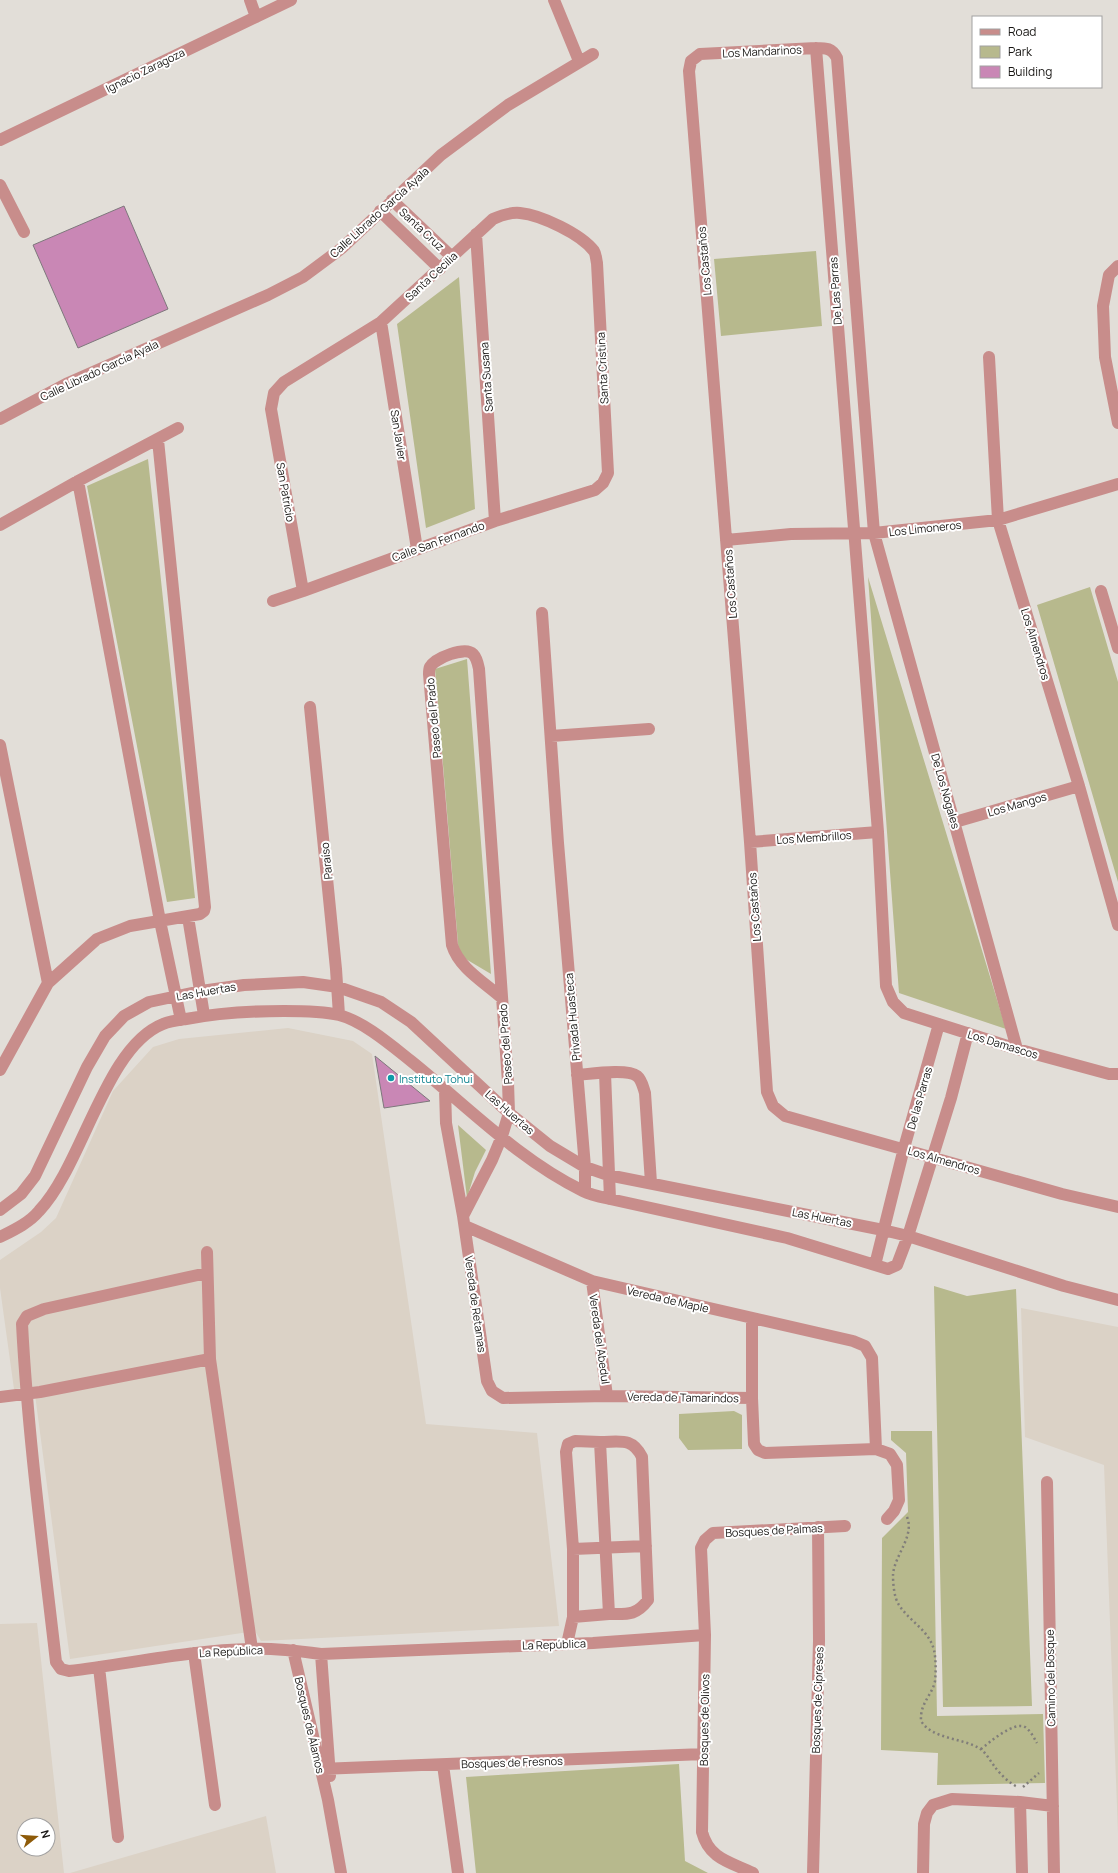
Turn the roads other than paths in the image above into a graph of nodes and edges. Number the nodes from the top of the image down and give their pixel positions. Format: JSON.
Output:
{"nodes":[{"id":1,"x":250,"y":0,"type":"edge"},
{"id":2,"x":291,"y":0,"type":"edge"},
{"id":3,"x":554,"y":0,"type":"edge"},
{"id":4,"x":256,"y":17,"type":"junction"},
{"id":5,"x":816,"y":48,"type":"junction"},
{"id":6,"x":834,"y":51,"type":"joint"},
{"id":7,"x":593,"y":54,"type":"dead end"},
{"id":8,"x":579,"y":61,"type":"junction"},
{"id":9,"x":691,"y":61,"type":"joint"},
{"id":10,"x":0,"y":140,"type":"edge"},
{"id":11,"x":0,"y":185,"type":"edge"},
{"id":12,"x":392,"y":200,"type":"junction"},
{"id":13,"x":380,"y":211,"type":"junction"},
{"id":14,"x":24,"y":232,"type":"dead end"},
{"id":15,"x":476,"y":234,"type":"junction"},
{"id":16,"x":595,"y":252,"type":"joint"},
{"id":17,"x":452,"y":257,"type":"junction"},
{"id":18,"x":1118,"y":266,"type":"edge"},
{"id":19,"x":440,"y":269,"type":"junction"},
{"id":20,"x":381,"y":322,"type":"junction"},
{"id":21,"x":989,"y":358,"type":"dead end"},
{"id":22,"x":274,"y":393,"type":"joint"},
{"id":23,"x":0,"y":420,"type":"edge"},
{"id":24,"x":1118,"y":423,"type":"edge"},
{"id":25,"x":178,"y":428,"type":"dead end"},
{"id":26,"x":158,"y":440,"type":"junction"},
{"id":27,"x":78,"y":481,"type":"junction"},
{"id":28,"x":603,"y":483,"type":"joint"},
{"id":29,"x":1118,"y":484,"type":"edge"},
{"id":30,"x":998,"y":520,"type":"junction"},
{"id":31,"x":495,"y":521,"type":"junction"},
{"id":32,"x":0,"y":525,"type":"edge"},
{"id":33,"x":874,"y":533,"type":"junction"},
{"id":34,"x":854,"y":534,"type":"junction"},
{"id":35,"x":726,"y":540,"type":"junction"},
{"id":36,"x":417,"y":549,"type":"junction"},
{"id":37,"x":303,"y":591,"type":"junction"},
{"id":38,"x":1101,"y":591,"type":"dead end"},
{"id":39,"x":273,"y":601,"type":"dead end"},
{"id":40,"x":542,"y":613,"type":"dead end"},
{"id":41,"x":1118,"y":648,"type":"edge"},
{"id":42,"x":310,"y":707,"type":"dead end"},
{"id":43,"x":649,"y":729,"type":"dead end"},
{"id":44,"x":551,"y":736,"type":"junction"},
{"id":45,"x":0,"y":745,"type":"edge"},
{"id":46,"x":1079,"y":786,"type":"junction"},
{"id":47,"x":955,"y":822,"type":"junction"},
{"id":48,"x":878,"y":832,"type":"junction"},
{"id":49,"x":750,"y":842,"type":"junction"},
{"id":50,"x":188,"y":917,"type":"junction"},
{"id":51,"x":160,"y":921,"type":"junction"},
{"id":52,"x":1118,"y":925,"type":"edge"},
{"id":53,"x":48,"y":983,"type":"junction"},
{"id":54,"x":338,"y":987,"type":"junction"},
{"id":55,"x":201,"y":991,"type":"junction"},
{"id":56,"x":176,"y":996,"type":"junction"},
{"id":57,"x":502,"y":998,"type":"junction"},
{"id":58,"x":339,"y":1015,"type":"junction"},
{"id":59,"x":204,"y":1016,"type":"junction"},
{"id":60,"x":181,"y":1020,"type":"junction"},
{"id":61,"x":939,"y":1024,"type":"junction"},
{"id":62,"x":968,"y":1033,"type":"junction"},
{"id":63,"x":1017,"y":1049,"type":"junction"},
{"id":64,"x":0,"y":1070,"type":"edge"},
{"id":65,"x":605,"y":1073,"type":"junction"},
{"id":66,"x":1118,"y":1074,"type":"edge"},
{"id":67,"x":577,"y":1075,"type":"junction"},
{"id":68,"x":446,"y":1089,"type":"junction"},
{"id":69,"x":773,"y":1106,"type":"joint"},
{"id":70,"x":509,"y":1113,"type":"junction"},
{"id":71,"x":502,"y":1136,"type":"junction"},
{"id":72,"x":904,"y":1148,"type":"junction"},
{"id":73,"x":932,"y":1156,"type":"junction"},
{"id":74,"x":585,"y":1167,"type":"junction"},
{"id":75,"x":608,"y":1175,"type":"junction"},
{"id":76,"x":651,"y":1183,"type":"junction"},
{"id":77,"x":585,"y":1192,"type":"junction"},
{"id":78,"x":610,"y":1199,"type":"junction"},
{"id":79,"x":1118,"y":1207,"type":"edge"},
{"id":80,"x":0,"y":1210,"type":"edge"},
{"id":81,"x":464,"y":1221,"type":"junction"},
{"id":82,"x":883,"y":1230,"type":"junction"},
{"id":83,"x":908,"y":1236,"type":"junction"},
{"id":84,"x":0,"y":1237,"type":"edge"},
{"id":85,"x":207,"y":1252,"type":"dead end"},
{"id":86,"x":875,"y":1265,"type":"junction"},
{"id":87,"x":207,"y":1273,"type":"junction"},
{"id":88,"x":592,"y":1281,"type":"junction"},
{"id":89,"x":1118,"y":1300,"type":"edge"},
{"id":90,"x":752,"y":1319,"type":"junction"},
{"id":91,"x":210,"y":1359,"type":"junction"},
{"id":92,"x":492,"y":1391,"type":"joint"},
{"id":93,"x":26,"y":1394,"type":"junction"},
{"id":94,"x":607,"y":1396,"type":"junction"},
{"id":95,"x":0,"y":1397,"type":"edge"},
{"id":96,"x":752,"y":1398,"type":"junction"},
{"id":97,"x":600,"y":1442,"type":"junction"},
{"id":98,"x":876,"y":1449,"type":"junction"},
{"id":99,"x":1047,"y":1482,"type":"dead end"},
{"id":100,"x":887,"y":1519,"type":"dead end"},
{"id":101,"x":845,"y":1526,"type":"dead end"},
{"id":102,"x":818,"y":1527,"type":"junction"},
{"id":103,"x":705,"y":1540,"type":"joint"},
{"id":104,"x":646,"y":1546,"type":"junction"},
{"id":105,"x":605,"y":1548,"type":"junction"},
{"id":106,"x":573,"y":1549,"type":"junction"},
{"id":107,"x":609,"y":1614,"type":"junction"},
{"id":108,"x":573,"y":1617,"type":"junction"},
{"id":109,"x":705,"y":1635,"type":"junction"},
{"id":110,"x":567,"y":1644,"type":"junction"},
{"id":111,"x":252,"y":1649,"type":"junction"},
{"id":112,"x":293,"y":1650,"type":"junction"},
{"id":113,"x":194,"y":1653,"type":"junction"},
{"id":114,"x":321,"y":1654,"type":"junction"},
{"id":115,"x":99,"y":1667,"type":"junction"},
{"id":116,"x":704,"y":1754,"type":"junction"},
{"id":117,"x":443,"y":1764,"type":"junction"},
{"id":118,"x":325,"y":1769,"type":"junction"},
{"id":119,"x":1020,"y":1802,"type":"junction"},
{"id":120,"x":215,"y":1805,"type":"dead end"},
{"id":121,"x":1052,"y":1806,"type":"junction"},
{"id":122,"x":118,"y":1837,"type":"dead end"},
{"id":123,"x":341,"y":1873,"type":"edge"},
{"id":124,"x":458,"y":1873,"type":"edge"},
{"id":125,"x":753,"y":1873,"type":"edge"},
{"id":126,"x":813,"y":1873,"type":"edge"},
{"id":127,"x":923,"y":1873,"type":"edge"},
{"id":128,"x":1022,"y":1873,"type":"edge"},
{"id":129,"x":1054,"y":1873,"type":"edge"}],
"edges":[{"from":1,"to":4,"type":"street"},
{"from":2,"to":4,"type":"street","name":"Ignacio Zaragoza"},
{"from":3,"to":8,"type":"street"},
{"from":4,"to":10,"type":"street","name":"Ignacio Zaragoza"},
{"from":5,"to":6,"type":"street","name":"Los Mandarinos"},
{"from":5,"to":9,"type":"street","name":"Los Mandarinos"},
{"from":5,"to":34,"type":"street","name":"De Las Parras"},
{"from":6,"to":33,"type":"street","name":"De Las Parras"},
{"from":7,"to":8,"type":"street","name":"Calle Librado García Ayala"},
{"from":8,"to":12,"type":"street","name":"Calle Librado García Ayala"},
{"from":9,"to":35,"type":"street","name":"Los Castaños"},
{"from":11,"to":14,"type":"street"},
{"from":12,"to":13,"type":"street","name":"Calle Librado García Ayala"},
{"from":12,"to":17,"type":"street","name":"Santa Cruz"},
{"from":13,"to":19,"type":"street","name":"Santa Cruz"},
{"from":13,"to":23,"type":"street","name":"Calle Librado García Ayala"},
{"from":15,"to":16,"type":"street","name":"Santa Cecilia"},
{"from":15,"to":17,"type":"street","name":"Santa Cecilia"},
{"from":15,"to":31,"type":"street","name":"Santa Susana"},
{"from":16,"to":28,"type":"street","name":"Santa Cristina"},
{"from":17,"to":19,"type":"street","name":"Santa Cecilia"},
{"from":18,"to":24,"type":"street"},
{"from":19,"to":20,"type":"street","name":"Santa Cecilia"},
{"from":20,"to":22,"type":"street","name":"Santa Cecilia"},
{"from":20,"to":36,"type":"street","name":"San Javier"},
{"from":21,"to":30,"type":"street","name":"Los Almendros"},
{"from":22,"to":37,"type":"street","name":"San Patricio"},
{"from":25,"to":26,"type":"street"},
{"from":26,"to":27,"type":"street"},
{"from":26,"to":50,"type":"street"},
{"from":27,"to":32,"type":"street"},
{"from":27,"to":51,"type":"street"},
{"from":28,"to":31,"type":"street","name":"Calle San Fernando"},
{"from":29,"to":30,"type":"street","name":"Los Limoneros"},
{"from":30,"to":33,"type":"street","name":"Los Limoneros"},
{"from":30,"to":46,"type":"street","name":"Los Almendros"},
{"from":31,"to":36,"type":"street","name":"Calle San Fernando"},
{"from":33,"to":34,"type":"street","name":"Los Limoneros"},
{"from":33,"to":47,"type":"street","name":"De Los Nogales"},
{"from":34,"to":35,"type":"street","name":"Los Limoneros"},
{"from":34,"to":48,"type":"street"},
{"from":35,"to":49,"type":"street","name":"Los Castaños"},
{"from":36,"to":37,"type":"street","name":"Calle San Fernando"},
{"from":37,"to":39,"type":"street","name":"Calle San Fernando"},
{"from":38,"to":41,"type":"street"},
{"from":40,"to":44,"type":"street","name":"Privada Huasteca"},
{"from":42,"to":54,"type":"street","name":"Paraíso"},
{"from":43,"to":44,"type":"street"},
{"from":44,"to":67,"type":"street","name":"Privada Huasteca"},
{"from":45,"to":53,"type":"street"},
{"from":46,"to":47,"type":"street","name":"Los Mangos"},
{"from":46,"to":52,"type":"street","name":"Los Almendros"},
{"from":47,"to":63,"type":"street","name":"De Los Nogales"},
{"from":48,"to":49,"type":"street","name":"Los Membrillos"},
{"from":48,"to":61,"type":"street","name":"Los Damascos"},
{"from":49,"to":69,"type":"street","name":"Los Castaños"},
{"from":50,"to":51,"type":"street"},
{"from":50,"to":55,"type":"street"},
{"from":51,"to":53,"type":"street"},
{"from":51,"to":56,"type":"street"},
{"from":53,"to":64,"type":"street"},
{"from":54,"to":55,"type":"street","name":"Las Huertas"},
{"from":54,"to":58,"type":"street","name":"Paraíso"},
{"from":54,"to":70,"type":"street","name":"Las Huertas"},
{"from":55,"to":56,"type":"street","name":"Las Huertas"},
{"from":55,"to":59,"type":"street"},
{"from":56,"to":60,"type":"street"},
{"from":56,"to":80,"type":"street","name":"Las Huertas"},
{"from":57,"to":57,"type":"street","name":"Paseo del Prado"},
{"from":57,"to":70,"type":"street","name":"Paseo del Prado"},
{"from":58,"to":59,"type":"street","name":"Las Huertas"},
{"from":58,"to":68,"type":"street","name":"Las Huertas"},
{"from":59,"to":60,"type":"street","name":"Las Huertas"},
{"from":60,"to":84,"type":"street","name":"Las Huertas"},
{"from":61,"to":62,"type":"street","name":"Los Damascos"},
{"from":61,"to":72,"type":"street","name":"De las Parras"},
{"from":62,"to":63,"type":"street","name":"Los Damascos"},
{"from":62,"to":73,"type":"street"},
{"from":63,"to":66,"type":"street","name":"Los Damascos"},
{"from":65,"to":67,"type":"street"},
{"from":65,"to":75,"type":"street"},
{"from":65,"to":76,"type":"street"},
{"from":67,"to":74,"type":"street","name":"Privada Huasteca"},
{"from":68,"to":71,"type":"street","name":"Las Huertas"},
{"from":68,"to":81,"type":"street","name":"Vereda de Retamas"},
{"from":69,"to":72,"type":"street","name":"Los Almendros"},
{"from":70,"to":71,"type":"street","name":"Paseo del Prado"},
{"from":70,"to":74,"type":"street","name":"Las Huertas"},
{"from":71,"to":77,"type":"street","name":"Las Huertas"},
{"from":71,"to":81,"type":"street"},
{"from":72,"to":73,"type":"street","name":"Los Almendros"},
{"from":72,"to":82,"type":"street","name":"De las Parras"},
{"from":73,"to":79,"type":"street","name":"Los Almendros"},
{"from":73,"to":83,"type":"street"},
{"from":74,"to":75,"type":"street","name":"Las Huertas"},
{"from":74,"to":77,"type":"street","name":"Privada Huasteca"},
{"from":75,"to":76,"type":"street","name":"Las Huertas"},
{"from":75,"to":78,"type":"street"},
{"from":76,"to":82,"type":"street","name":"Las Huertas"},
{"from":77,"to":78,"type":"street","name":"Las Huertas"},
{"from":78,"to":86,"type":"street","name":"Las Huertas"},
{"from":81,"to":88,"type":"street","name":"Vereda de Maple"},
{"from":81,"to":92,"type":"street","name":"Vereda de Retamas"},
{"from":82,"to":83,"type":"street","name":"Las Huertas"},
{"from":82,"to":86,"type":"street","name":"De las Parras"},
{"from":83,"to":86,"type":"street","name":"Las Huertas"},
{"from":83,"to":89,"type":"street","name":"Las Huertas"},
{"from":85,"to":87,"type":"street"},
{"from":87,"to":91,"type":"street"},
{"from":87,"to":93,"type":"street","name":"La República"},
{"from":88,"to":90,"type":"street","name":"Vereda de Maple"},
{"from":88,"to":94,"type":"street","name":"Vereda del Abedul"},
{"from":90,"to":96,"type":"street"},
{"from":90,"to":98,"type":"street","name":"Vereda de Maple"},
{"from":91,"to":93,"type":"street"},
{"from":91,"to":111,"type":"street"},
{"from":92,"to":94,"type":"street","name":"Vereda de Tamarindos"},
{"from":93,"to":95,"type":"street"},
{"from":93,"to":115,"type":"street","name":"La República"},
{"from":94,"to":96,"type":"street","name":"Vereda de Tamarindos"},
{"from":96,"to":98,"type":"street","name":"Vereda de Tamarindos"},
{"from":97,"to":104,"type":"street"},
{"from":97,"to":105,"type":"street"},
{"from":97,"to":106,"type":"street"},
{"from":98,"to":100,"type":"street"},
{"from":99,"to":121,"type":"street","name":"Camino del Bosque"},
{"from":101,"to":102,"type":"street","name":"Bosques de Palmas"},
{"from":102,"to":103,"type":"street","name":"Bosques de Palmas"},
{"from":102,"to":126,"type":"street","name":"Bosques de Cipreses"},
{"from":103,"to":109,"type":"street","name":"Bosques de Olivos"},
{"from":104,"to":105,"type":"street"},
{"from":104,"to":107,"type":"street"},
{"from":105,"to":106,"type":"street"},
{"from":105,"to":107,"type":"street"},
{"from":106,"to":108,"type":"street"},
{"from":107,"to":108,"type":"street"},
{"from":108,"to":110,"type":"street"},
{"from":109,"to":110,"type":"street","name":"La República"},
{"from":109,"to":116,"type":"street","name":"Bosques de Olivos"},
{"from":110,"to":114,"type":"street","name":"La República"},
{"from":111,"to":112,"type":"street","name":"La República"},
{"from":111,"to":113,"type":"street","name":"La República"},
{"from":112,"to":114,"type":"street","name":"La República"},
{"from":112,"to":118,"type":"street","name":"Bosques de Álamos"},
{"from":113,"to":115,"type":"street","name":"La República"},
{"from":113,"to":120,"type":"street"},
{"from":114,"to":118,"type":"street","name":"Bosques de Álamos"},
{"from":115,"to":122,"type":"street"},
{"from":116,"to":117,"type":"street","name":"Bosques de Fresnos"},
{"from":116,"to":125,"type":"street","name":"Bosques de Olivos"},
{"from":117,"to":118,"type":"street","name":"Bosques de Fresnos"},
{"from":117,"to":124,"type":"street"},
{"from":118,"to":123,"type":"street","name":"Bosques de Álamos"},
{"from":119,"to":121,"type":"street"},
{"from":119,"to":127,"type":"street"},
{"from":119,"to":128,"type":"street"},
{"from":121,"to":129,"type":"street","name":"Camino del Bosque"}]}
